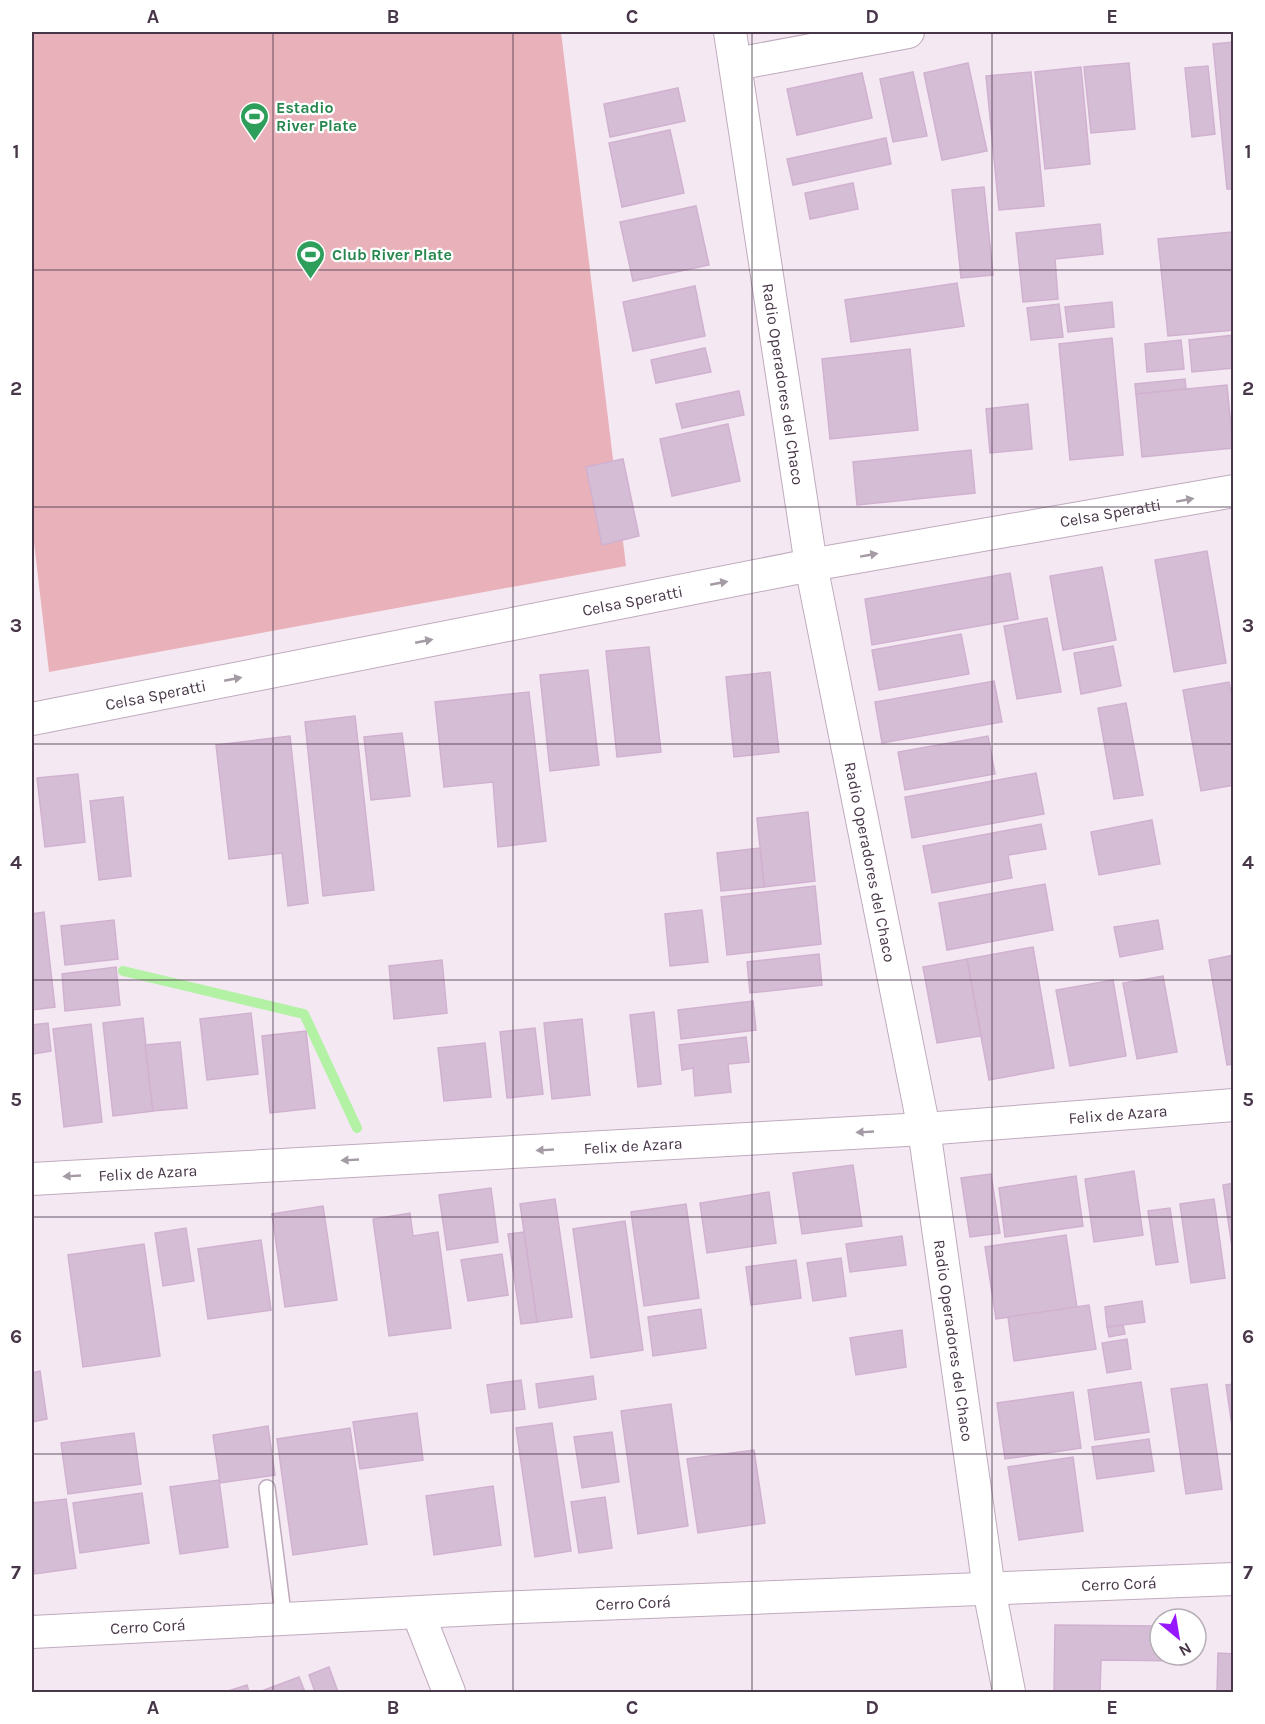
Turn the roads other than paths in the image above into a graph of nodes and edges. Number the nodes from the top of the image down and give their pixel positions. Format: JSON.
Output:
{"nodes":[{"id":1,"x":730,"y":32,"type":"edge"},
{"id":2,"x":908,"y":32,"type":"edge"},
{"id":3,"x":736,"y":64,"type":"junction"},
{"id":4,"x":1233,"y":491,"type":"edge"},
{"id":5,"x":811,"y":565,"type":"junction"},
{"id":6,"x":32,"y":719,"type":"edge"},
{"id":7,"x":1233,"y":1105,"type":"edge"},
{"id":8,"x":924,"y":1129,"type":"junction"},
{"id":9,"x":32,"y":1179,"type":"edge"},
{"id":10,"x":267,"y":1488,"type":"dead end"},
{"id":11,"x":1233,"y":1579,"type":"edge"},
{"id":12,"x":989,"y":1589,"type":"junction"},
{"id":13,"x":418,"y":1613,"type":"junction"},
{"id":14,"x":284,"y":1621,"type":"junction"},
{"id":15,"x":32,"y":1632,"type":"edge"},
{"id":16,"x":449,"y":1692,"type":"edge"},
{"id":17,"x":1009,"y":1692,"type":"edge"}],
"edges":[{"from":1,"to":3,"type":"street","name":"Radio Operadores del Chaco"},
{"from":2,"to":3,"type":"street"},
{"from":3,"to":5,"type":"street","name":"Radio Operadores del Chaco"},
{"from":5,"to":4,"type":"street","name":"Celsa Speratti","one_way":true},
{"from":6,"to":5,"type":"street","name":"Celsa Speratti","one_way":true},
{"from":5,"to":8,"type":"street","name":"Radio Operadores del Chaco"},
{"from":7,"to":8,"type":"street","name":"Felix de Azara"},
{"from":8,"to":9,"type":"street","name":"Felix de Azara","one_way":true},
{"from":8,"to":12,"type":"street","name":"Radio Operadores del Chaco"},
{"from":10,"to":14,"type":"lane"},
{"from":11,"to":12,"type":"street","name":"Cerro Corá"},
{"from":12,"to":13,"type":"street","name":"Cerro Corá"},
{"from":12,"to":17,"type":"street","name":"Radio Operadores del Chaco"},
{"from":13,"to":14,"type":"street","name":"Cerro Corá"},
{"from":13,"to":16,"type":"street"},
{"from":14,"to":15,"type":"street","name":"Cerro Corá"}]}
